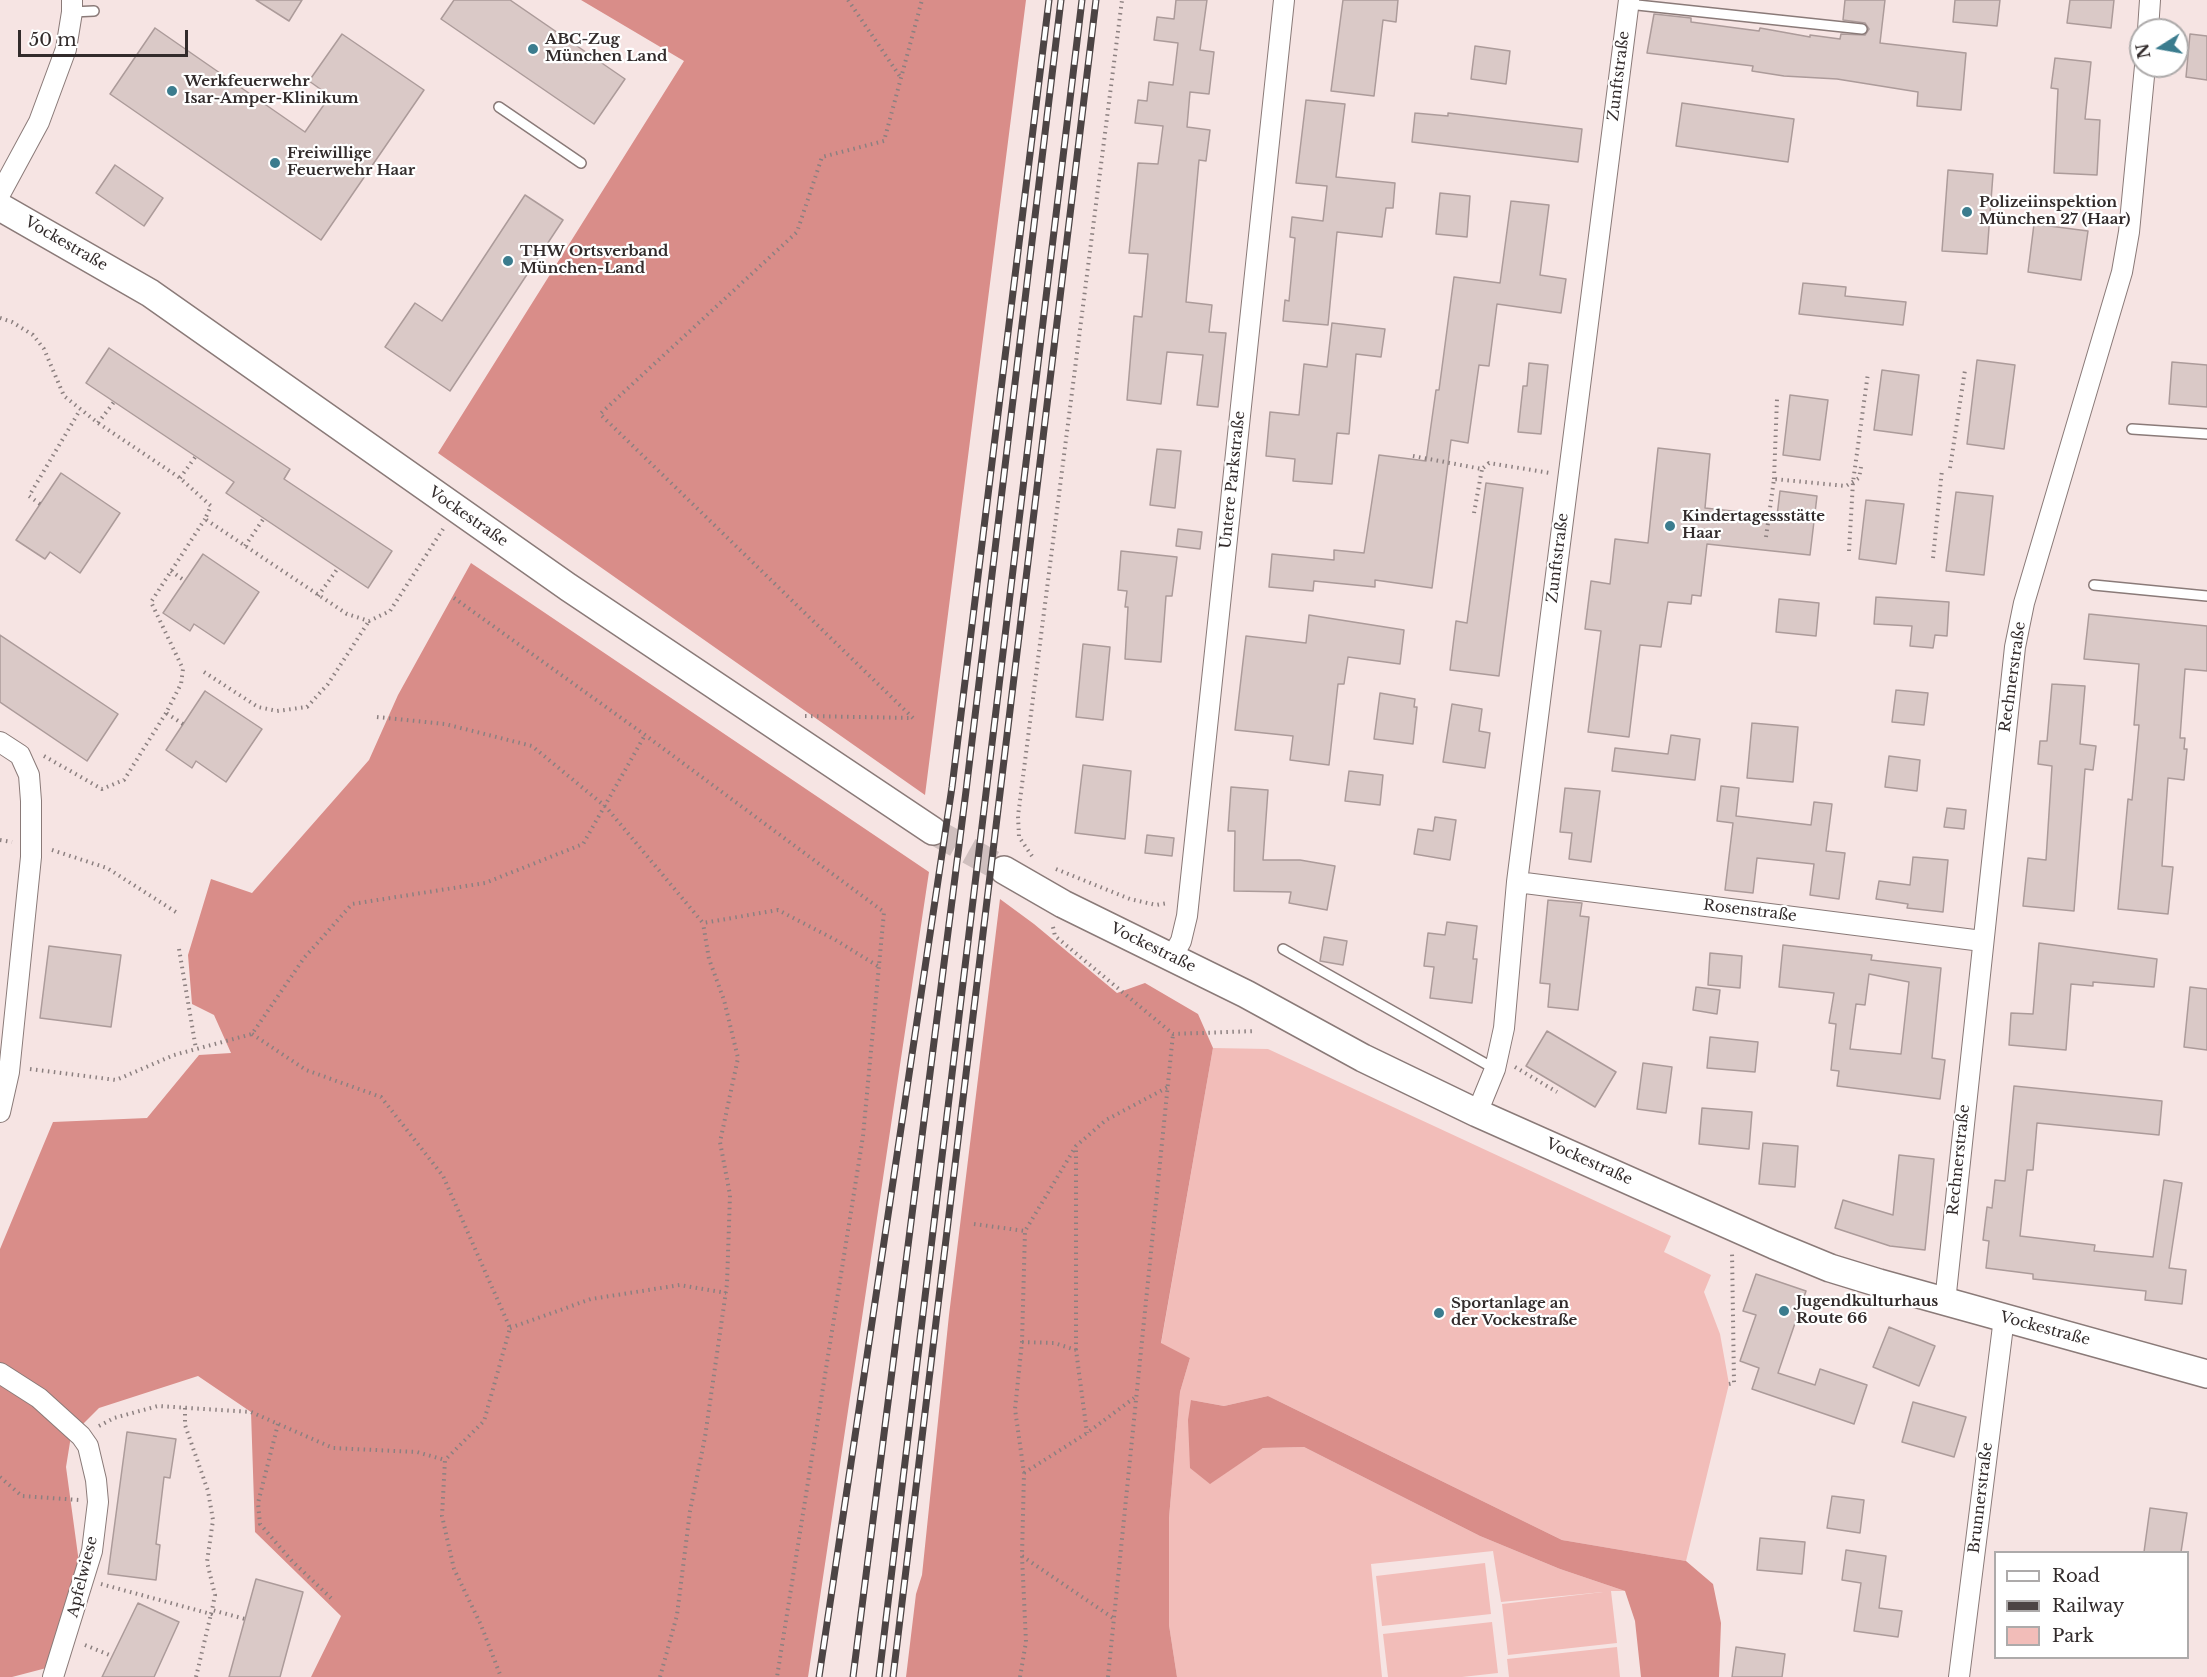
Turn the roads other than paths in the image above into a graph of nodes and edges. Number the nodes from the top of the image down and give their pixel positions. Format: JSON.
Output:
{"nodes":[{"id":1,"x":1284,"y":0,"type":"edge"},
{"id":2,"x":2150,"y":0,"type":"edge"},
{"id":3,"x":1628,"y":2,"type":"edge"},
{"id":4,"x":72,"y":6,"type":"edge"},
{"id":5,"x":94,"y":11,"type":"dead end"},
{"id":6,"x":2149,"y":18,"type":"edge"},
{"id":7,"x":1862,"y":29,"type":"dead end"},
{"id":8,"x":2144,"y":78,"type":"edge"},
{"id":9,"x":499,"y":107,"type":"dead end"},
{"id":10,"x":581,"y":163,"type":"dead end"},
{"id":11,"x":0,"y":194,"type":"edge"},
{"id":12,"x":0,"y":207,"type":"edge"},
{"id":13,"x":2132,"y":429,"type":"dead end"},
{"id":14,"x":2207,"y":434,"type":"edge"},
{"id":15,"x":2094,"y":585,"type":"dead end"},
{"id":16,"x":2207,"y":596,"type":"edge"},
{"id":17,"x":0,"y":742,"type":"edge"},
{"id":18,"x":933,"y":831,"type":"tunnel mouth"},
{"id":19,"x":1004,"y":870,"type":"tunnel mouth"},
{"id":20,"x":1517,"y":882,"type":"junction"},
{"id":21,"x":1982,"y":941,"type":"junction"},
{"id":22,"x":1284,"y":949,"type":"dead end"},
{"id":23,"x":1172,"y":957,"type":"junction"},
{"id":24,"x":1497,"y":1063,"type":"junction"},
{"id":25,"x":6,"y":1070,"type":"edge"},
{"id":26,"x":0,"y":1112,"type":"edge"},
{"id":27,"x":1477,"y":1113,"type":"junction"},
{"id":28,"x":1945,"y":1302,"type":"junction"},
{"id":29,"x":2004,"y":1318,"type":"junction"},
{"id":30,"x":0,"y":1373,"type":"edge"},
{"id":31,"x":2207,"y":1374,"type":"edge"},
{"id":32,"x":53,"y":1677,"type":"edge"},
{"id":33,"x":1959,"y":1677,"type":"edge"}],
"edges":[{"from":1,"to":23,"type":"street","name":"Untere Parkstraße"},
{"from":2,"to":6,"type":"street"},
{"from":3,"to":7,"type":"lane"},
{"from":3,"to":20,"type":"street","name":"Zunftstraße"},
{"from":4,"to":5,"type":"lane"},
{"from":4,"to":11,"type":"street"},
{"from":8,"to":21,"type":"street","name":"Rechnerstraße"},
{"from":9,"to":10,"type":"lane"},
{"from":12,"to":18,"type":"main road","name":"Vockestraße"},
{"from":13,"to":14,"type":"lane"},
{"from":15,"to":16,"type":"lane"},
{"from":17,"to":25,"type":"street"},
{"from":19,"to":23,"type":"main road","name":"Vockestraße"},
{"from":20,"to":21,"type":"street","name":"Rosenstraße"},
{"from":20,"to":24,"type":"street","name":"Zunftstraße"},
{"from":21,"to":28,"type":"street","name":"Rechnerstraße"},
{"from":22,"to":24,"type":"lane"},
{"from":23,"to":27,"type":"main road","name":"Vockestraße"},
{"from":24,"to":27,"type":"street","name":"Zunftstraße"},
{"from":25,"to":26,"type":"street"},
{"from":27,"to":28,"type":"main road","name":"Vockestraße"},
{"from":28,"to":29,"type":"main road","name":"Vockestraße"},
{"from":29,"to":31,"type":"main road","name":"Vockestraße"},
{"from":29,"to":33,"type":"street","name":"Brunnerstraße"},
{"from":30,"to":32,"type":"street","name":"Apfelwiese"}]}
